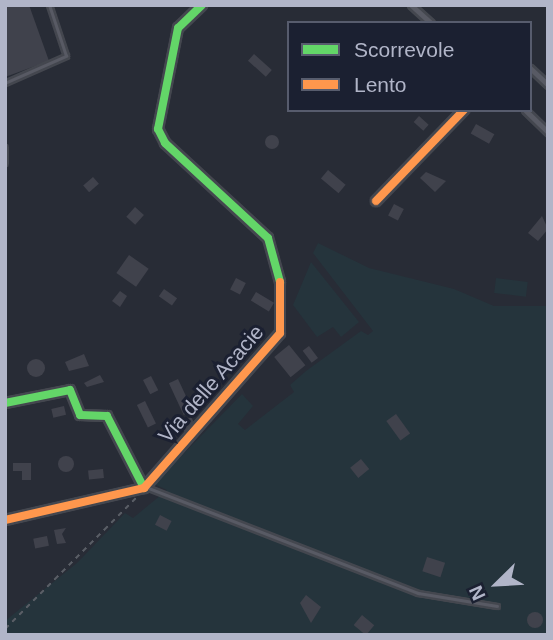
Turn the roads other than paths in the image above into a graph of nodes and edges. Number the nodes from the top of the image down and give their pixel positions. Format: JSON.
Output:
{"nodes":[{"id":1,"x":49,"y":5,"type":"edge"},
{"id":2,"x":202,"y":5,"type":"edge"},
{"id":3,"x":411,"y":5,"type":"edge"},
{"id":4,"x":428,"y":21,"type":"edge"},
{"id":5,"x":532,"y":70,"type":"edge"},
{"id":6,"x":5,"y":83,"type":"edge"},
{"id":7,"x":548,"y":85,"type":"edge"},
{"id":8,"x":462,"y":112,"type":"edge"},
{"id":9,"x":527,"y":112,"type":"edge"},
{"id":10,"x":548,"y":132,"type":"edge"},
{"id":11,"x":5,"y":147,"type":"edge"},
{"id":12,"x":5,"y":163,"type":"edge"},
{"id":13,"x":376,"y":201,"type":"dead end"},
{"id":14,"x":5,"y":403,"type":"edge"},
{"id":15,"x":145,"y":487,"type":"junction"},
{"id":16,"x":5,"y":520,"type":"edge"},
{"id":17,"x":497,"y":606,"type":"dead end"}],
"edges":[{"from":1,"to":6,"type":"lane"},
{"from":2,"to":15,"type":"street","name":"Via delle Acacie"},
{"from":3,"to":4,"type":"street"},
{"from":5,"to":7,"type":"street"},
{"from":8,"to":13,"type":"street"},
{"from":9,"to":10,"type":"street"},
{"from":11,"to":12,"type":"lane"},
{"from":14,"to":15,"type":"street"},
{"from":15,"to":16,"type":"street"},
{"from":15,"to":17,"type":"lane"}]}
